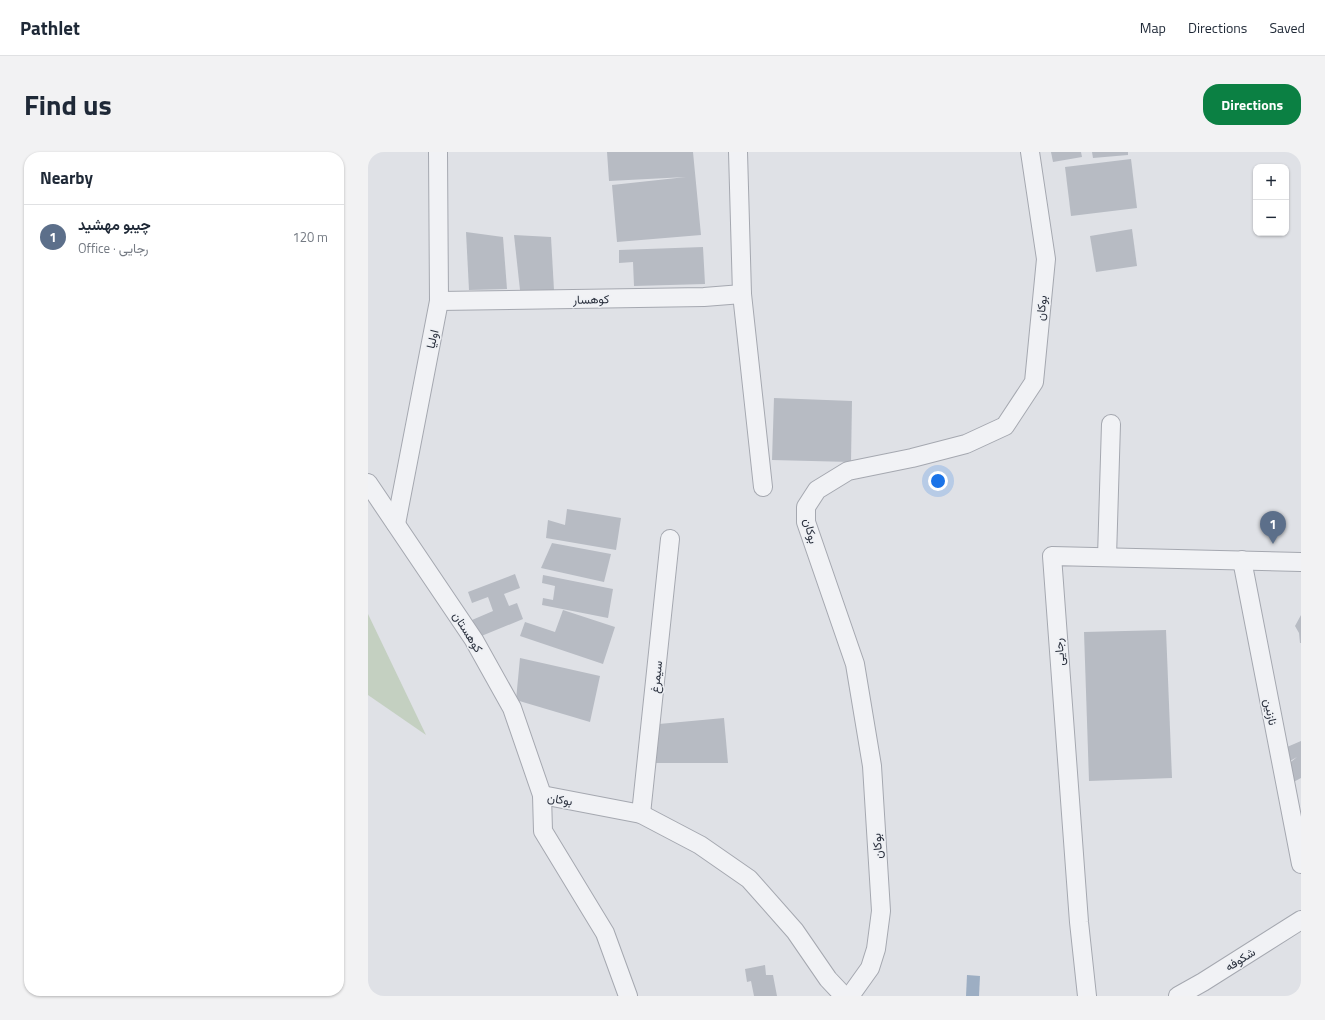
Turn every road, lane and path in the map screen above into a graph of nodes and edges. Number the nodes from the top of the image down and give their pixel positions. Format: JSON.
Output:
{"nodes":[{"id":1,"x":438,"y":152,"type":"edge"},
{"id":2,"x":738,"y":152,"type":"edge"},
{"id":3,"x":1030,"y":152,"type":"edge"},
{"id":4,"x":742,"y":294,"type":"junction"},
{"id":5,"x":439,"y":301,"type":"junction"},
{"id":6,"x":1111,"y":424,"type":"dead end"},
{"id":7,"x":368,"y":483,"type":"edge"},
{"id":8,"x":763,"y":487,"type":"dead end"},
{"id":9,"x":396,"y":524,"type":"junction"},
{"id":10,"x":670,"y":539,"type":"dead end"},
{"id":11,"x":1107,"y":557,"type":"junction"},
{"id":12,"x":1242,"y":560,"type":"junction"},
{"id":13,"x":1301,"y":562,"type":"edge"},
{"id":14,"x":542,"y":795,"type":"junction"},
{"id":15,"x":1294,"y":795,"type":"edge"},
{"id":16,"x":641,"y":814,"type":"junction"},
{"id":17,"x":1301,"y":864,"type":"edge"},
{"id":18,"x":1301,"y":920,"type":"edge"},
{"id":19,"x":628,"y":996,"type":"edge"},
{"id":20,"x":844,"y":996,"type":"edge"},
{"id":21,"x":850,"y":996,"type":"edge"},
{"id":22,"x":1087,"y":996,"type":"edge"},
{"id":23,"x":1178,"y":996,"type":"edge"}],
"edges":[{"from":1,"to":5,"type":"street","name":"اولیا"},
{"from":2,"to":4,"type":"street"},
{"from":3,"to":21,"type":"street","name":"بوکان"},
{"from":4,"to":5,"type":"street","name":"کوهسار"},
{"from":4,"to":8,"type":"street"},
{"from":5,"to":9,"type":"street","name":"اولیا"},
{"from":6,"to":11,"type":"street"},
{"from":7,"to":9,"type":"street","name":"کوهستان"},
{"from":9,"to":14,"type":"street","name":"کوهستان"},
{"from":10,"to":16,"type":"street","name":"سیمرغ"},
{"from":11,"to":12,"type":"street","name":"رجایی"},
{"from":11,"to":22,"type":"street","name":"رجایی"},
{"from":12,"to":13,"type":"street","name":"رجایی"},
{"from":12,"to":15,"type":"street","name":"نازنین"},
{"from":14,"to":16,"type":"street","name":"بوکان"},
{"from":14,"to":19,"type":"street","name":"بوکان"},
{"from":15,"to":17,"type":"street","name":"نازنین"},
{"from":16,"to":20,"type":"street","name":"بوکان"},
{"from":18,"to":23,"type":"street","name":"شکوفه"}]}
